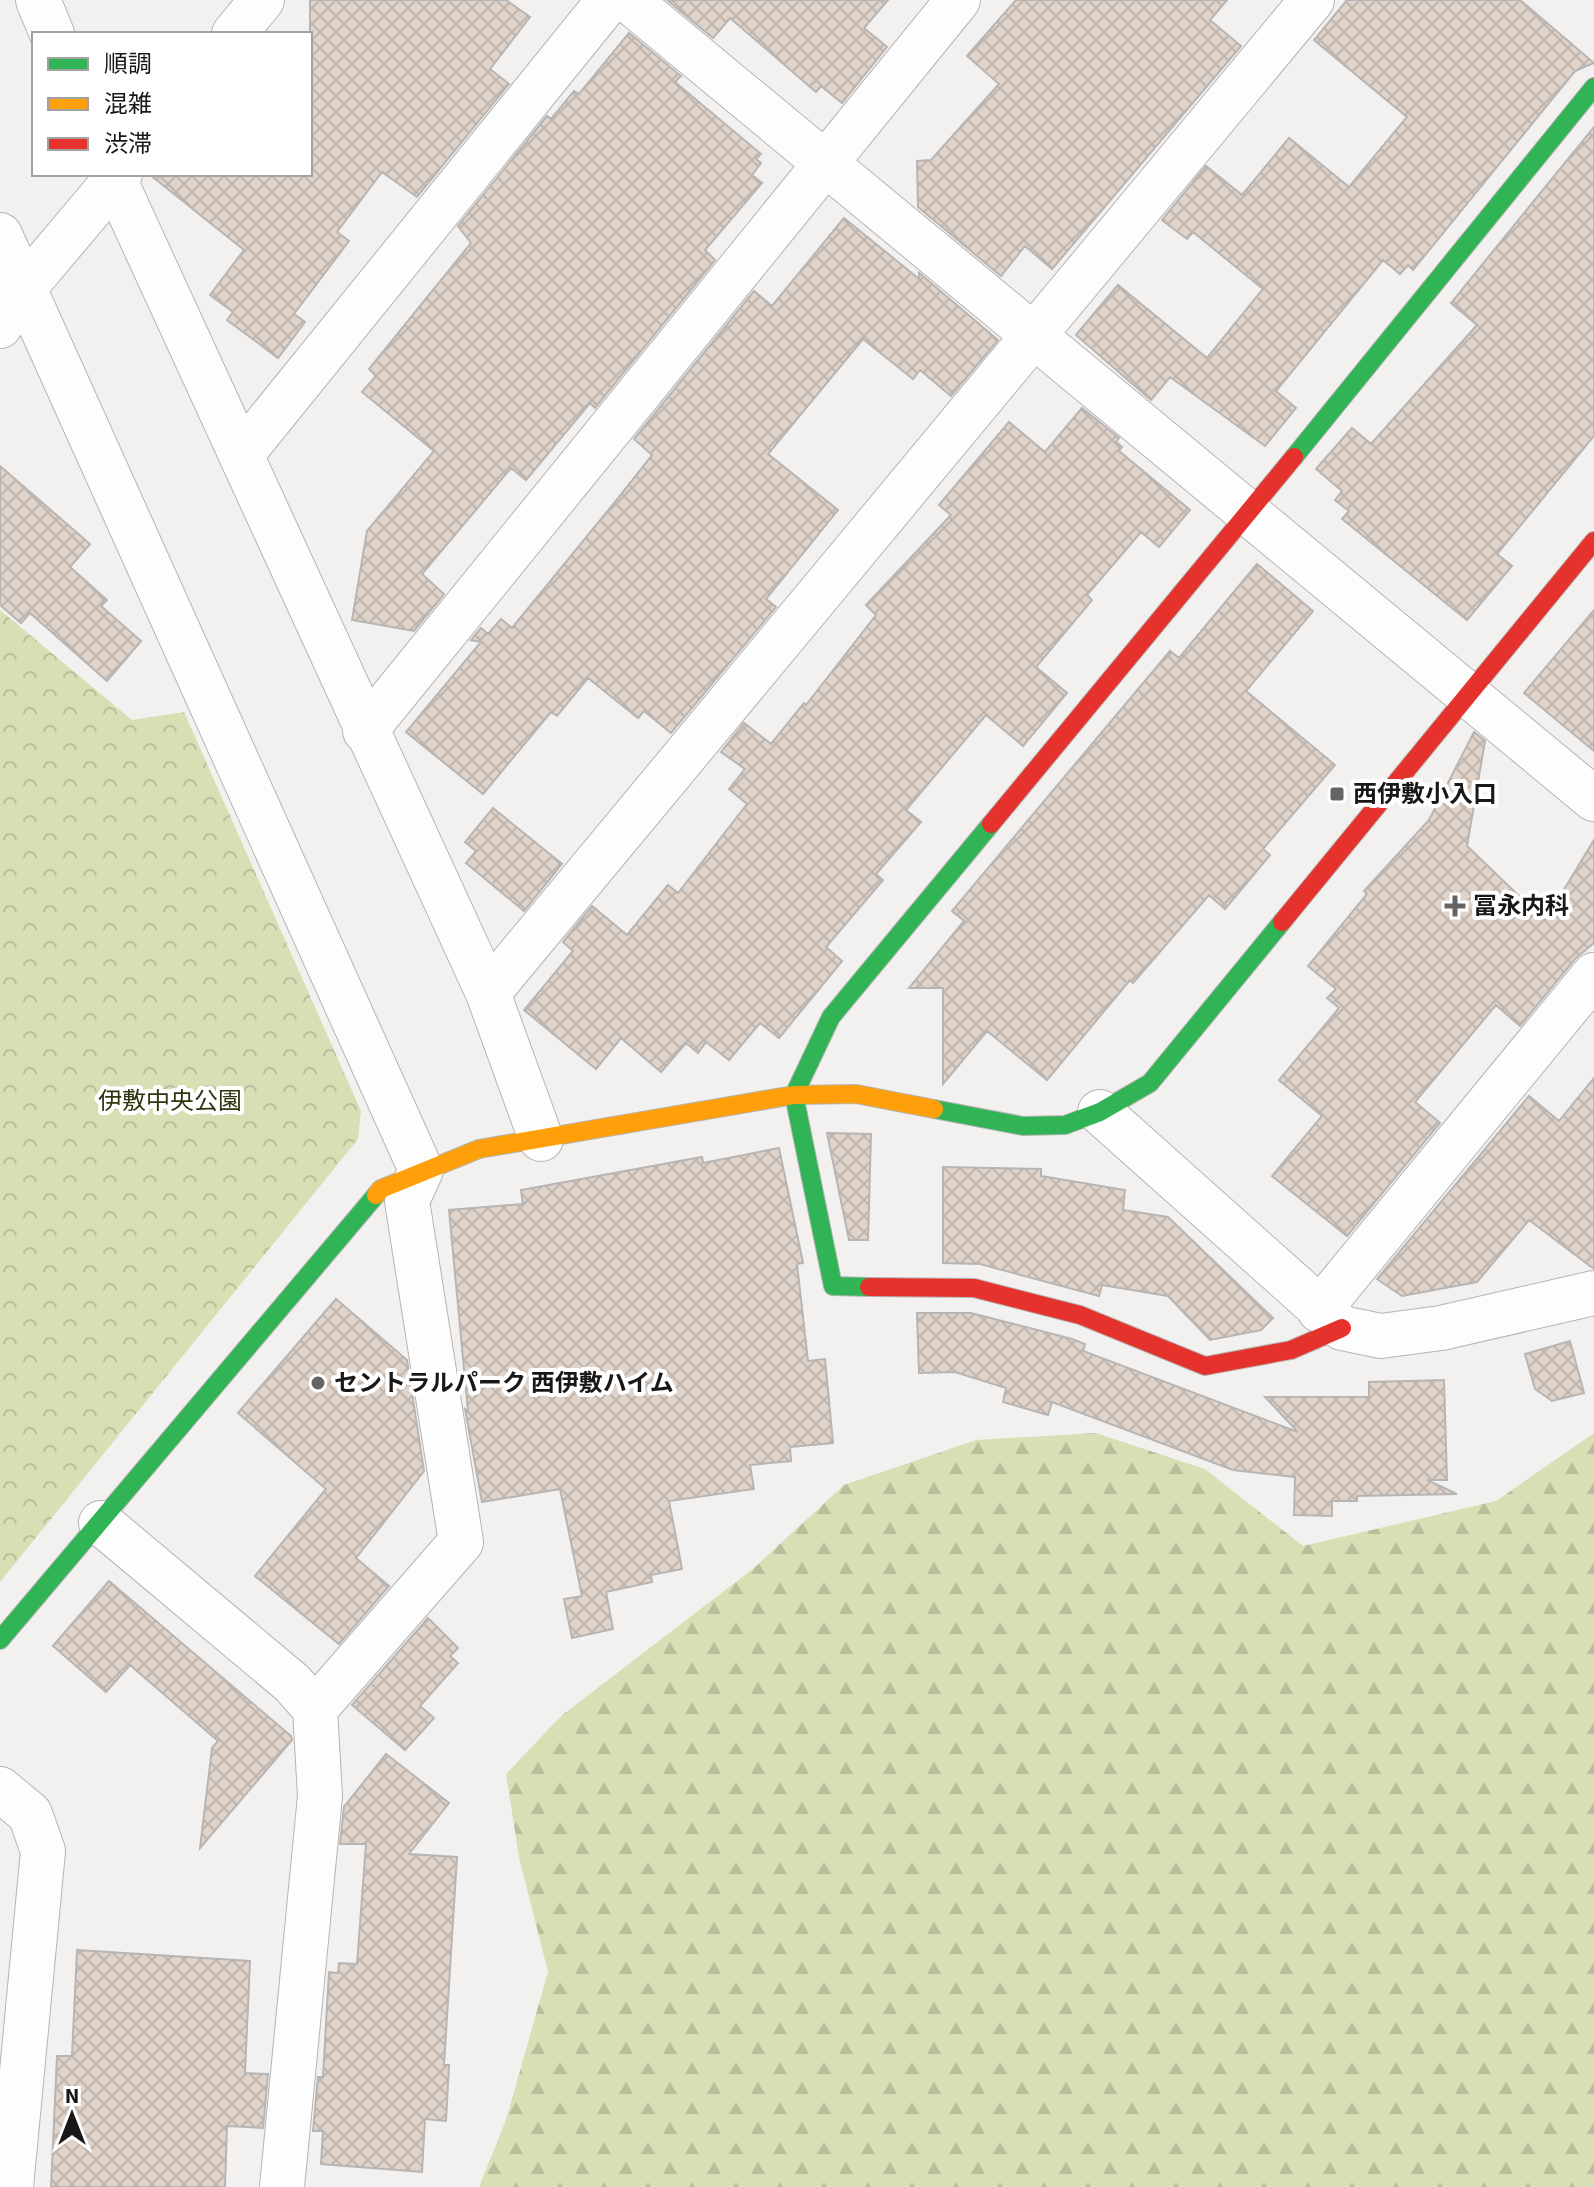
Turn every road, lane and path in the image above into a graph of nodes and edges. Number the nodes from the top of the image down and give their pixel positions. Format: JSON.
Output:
{"nodes":[{"id":1,"x":38,"y":0,"type":"edge"},
{"id":2,"x":262,"y":0,"type":"edge"},
{"id":3,"x":609,"y":0,"type":"edge"},
{"id":4,"x":628,"y":0,"type":"edge"},
{"id":5,"x":958,"y":0,"type":"edge"},
{"id":6,"x":1312,"y":0,"type":"edge"},
{"id":7,"x":51,"y":32,"type":"edge"},
{"id":8,"x":236,"y":32,"type":"edge"},
{"id":9,"x":1594,"y":87,"type":"edge"},
{"id":10,"x":825,"y":165,"type":"junction"},
{"id":11,"x":116,"y":176,"type":"edge"},
{"id":12,"x":0,"y":235,"type":"edge"},
{"id":13,"x":24,"y":288,"type":"junction"},
{"id":14,"x":0,"y":326,"type":"edge"},
{"id":15,"x":1033,"y":338,"type":"junction"},
{"id":16,"x":241,"y":455,"type":"junction"},
{"id":17,"x":1247,"y":515,"type":"junction"},
{"id":18,"x":1594,"y":541,"type":"edge"},
{"id":19,"x":1468,"y":698,"type":"junction"},
{"id":20,"x":365,"y":731,"type":"junction"},
{"id":21,"x":1594,"y":799,"type":"edge"},
{"id":22,"x":1594,"y":975,"type":"edge"},
{"id":23,"x":488,"y":993,"type":"junction"},
{"id":24,"x":794,"y":1095,"type":"junction"},
{"id":25,"x":1100,"y":1112,"type":"junction"},
{"id":26,"x":541,"y":1139,"type":"junction"},
{"id":27,"x":421,"y":1170,"type":"junction"},
{"id":28,"x":1594,"y":1293,"type":"edge"},
{"id":29,"x":1331,"y":1319,"type":"junction"},
{"id":30,"x":101,"y":1523,"type":"junction"},
{"id":31,"x":0,"y":1640,"type":"edge"},
{"id":32,"x":315,"y":1709,"type":"junction"},
{"id":33,"x":0,"y":1789,"type":"edge"},
{"id":34,"x":11,"y":2187,"type":"edge"},
{"id":35,"x":282,"y":2187,"type":"edge"}],
"edges":[{"from":1,"to":7,"type":"street"},
{"from":2,"to":8,"type":"street"},
{"from":3,"to":16,"type":"street"},
{"from":4,"to":10,"type":"street"},
{"from":5,"to":10,"type":"street"},
{"from":6,"to":15,"type":"street"},
{"from":9,"to":17,"type":"street"},
{"from":10,"to":15,"type":"street"},
{"from":10,"to":20,"type":"street"},
{"from":11,"to":13,"type":"street"},
{"from":11,"to":16,"type":"street"},
{"from":12,"to":13,"type":"street"},
{"from":13,"to":14,"type":"street"},
{"from":13,"to":27,"type":"street"},
{"from":15,"to":17,"type":"street"},
{"from":15,"to":23,"type":"street"},
{"from":16,"to":20,"type":"street"},
{"from":17,"to":19,"type":"street"},
{"from":17,"to":24,"type":"street"},
{"from":18,"to":19,"type":"street"},
{"from":19,"to":21,"type":"street"},
{"from":19,"to":25,"type":"street"},
{"from":20,"to":23,"type":"street"},
{"from":22,"to":29,"type":"street"},
{"from":23,"to":26,"type":"street"},
{"from":24,"to":25,"type":"street"},
{"from":24,"to":26,"type":"street"},
{"from":24,"to":29,"type":"street"},
{"from":25,"to":29,"type":"street"},
{"from":26,"to":27,"type":"street"},
{"from":27,"to":30,"type":"street"},
{"from":27,"to":32,"type":"street"},
{"from":28,"to":29,"type":"street"},
{"from":30,"to":31,"type":"street"},
{"from":30,"to":32,"type":"street"},
{"from":32,"to":35,"type":"street"},
{"from":33,"to":34,"type":"street"}]}
